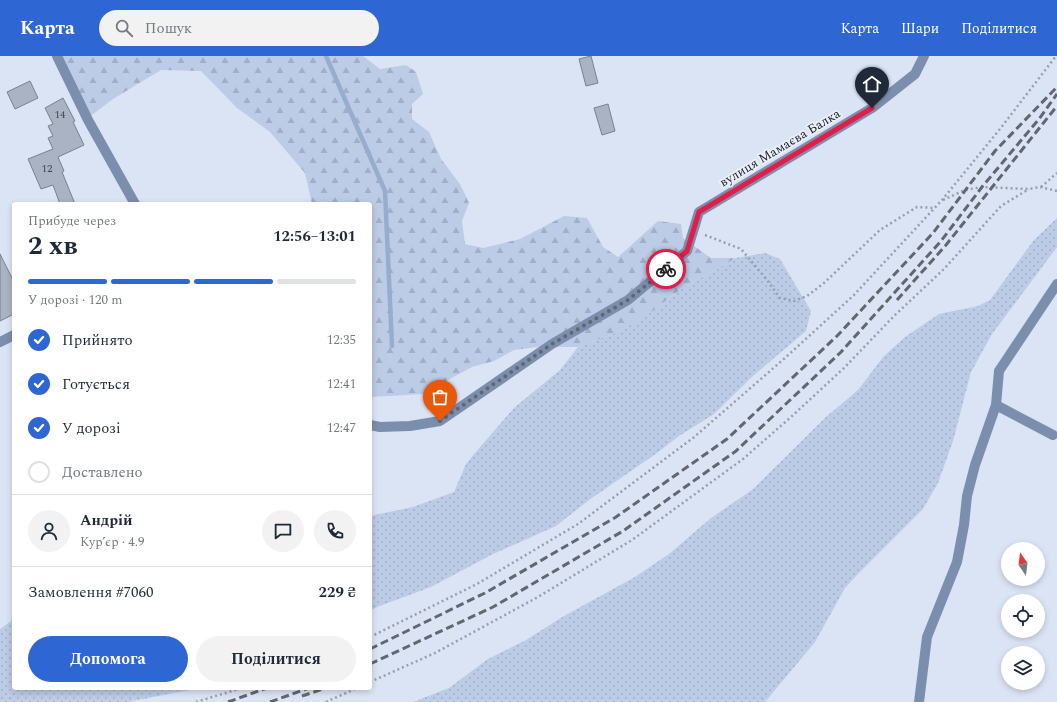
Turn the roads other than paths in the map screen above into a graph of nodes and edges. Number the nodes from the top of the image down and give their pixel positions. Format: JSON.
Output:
{"nodes":[{"id":1,"x":57,"y":56,"type":"edge"},
{"id":2,"x":924,"y":56,"type":"edge"},
{"id":3,"x":134,"y":202,"type":"edge"},
{"id":4,"x":1057,"y":284,"type":"edge"},
{"id":5,"x":12,"y":337,"type":"edge"},
{"id":6,"x":0,"y":342,"type":"edge"},
{"id":7,"x":996,"y":405,"type":"junction"},
{"id":8,"x":372,"y":425,"type":"edge"},
{"id":9,"x":1052,"y":435,"type":"dead end"},
{"id":10,"x":920,"y":702,"type":"edge"}],
"edges":[{"from":1,"to":3,"type":"street"},
{"from":2,"to":8,"type":"street","name":"вулиця Мамаєва Балка"},
{"from":4,"to":7,"type":"street"},
{"from":5,"to":6,"type":"street"},
{"from":7,"to":9,"type":"street"},
{"from":7,"to":10,"type":"street"}]}
